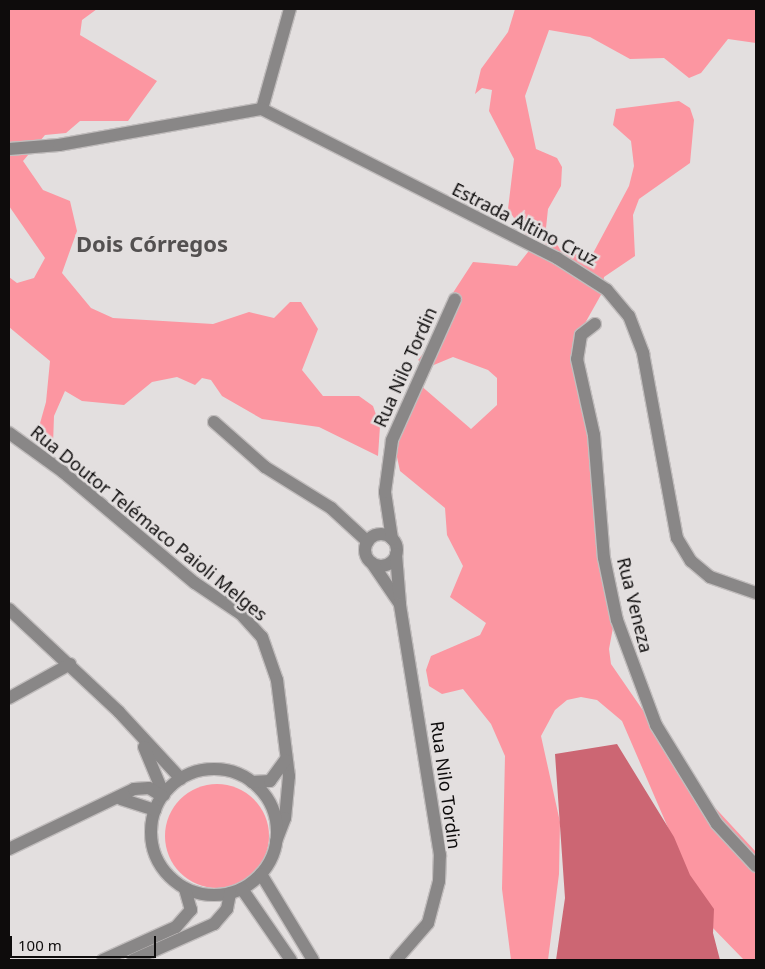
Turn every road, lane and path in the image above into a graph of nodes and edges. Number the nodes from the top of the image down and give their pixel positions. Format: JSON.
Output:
{"nodes":[{"id":1,"x":290,"y":9,"type":"edge"},
{"id":2,"x":262,"y":109,"type":"junction"},
{"id":3,"x":9,"y":149,"type":"edge"},
{"id":4,"x":455,"y":298,"type":"dead end"},
{"id":5,"x":595,"y":324,"type":"dead end"},
{"id":6,"x":214,"y":422,"type":"dead end"},
{"id":7,"x":9,"y":433,"type":"edge"},
{"id":8,"x":392,"y":539,"type":"junction"},
{"id":9,"x":368,"y":542,"type":"junction"},
{"id":10,"x":396,"y":554,"type":"junction"},
{"id":11,"x":372,"y":563,"type":"junction"},
{"id":12,"x":756,"y":593,"type":"edge"},
{"id":13,"x":400,"y":604,"type":"junction"},
{"id":14,"x":9,"y":608,"type":"edge"},
{"id":15,"x":70,"y":664,"type":"junction"},
{"id":16,"x":9,"y":698,"type":"edge"},
{"id":17,"x":142,"y":742,"type":"junction"},
{"id":18,"x":285,"y":760,"type":"junction"},
{"id":19,"x":181,"y":779,"type":"junction"},
{"id":20,"x":252,"y":782,"type":"junction"},
{"id":21,"x":163,"y":795,"type":"junction"},
{"id":22,"x":121,"y":799,"type":"junction"},
{"id":23,"x":156,"y":810,"type":"junction"},
{"id":24,"x":276,"y":841,"type":"junction"},
{"id":25,"x":9,"y":849,"type":"edge"},
{"id":26,"x":756,"y":866,"type":"edge"},
{"id":27,"x":261,"y":874,"type":"junction"},
{"id":28,"x":186,"y":889,"type":"junction"},
{"id":29,"x":236,"y":891,"type":"junction"},
{"id":30,"x":103,"y":960,"type":"edge"},
{"id":31,"x":133,"y":960,"type":"edge"},
{"id":32,"x":291,"y":960,"type":"edge"},
{"id":33,"x":313,"y":960,"type":"edge"},
{"id":34,"x":396,"y":960,"type":"edge"}],
"edges":[{"from":1,"to":2,"type":"street"},
{"from":2,"to":3,"type":"street"},
{"from":2,"to":12,"type":"street","name":"Estrada Altino Cruz"},
{"from":4,"to":8,"type":"street","name":"Rua Nilo Tordin"},
{"from":5,"to":26,"type":"street","name":"Rua Veneza"},
{"from":6,"to":9,"type":"street"},
{"from":7,"to":18,"type":"street","name":"Rua Doutor Telémaco Paioli Melges"},
{"from":8,"to":9,"type":"street"},
{"from":8,"to":10,"type":"street"},
{"from":9,"to":11,"type":"street"},
{"from":10,"to":11,"type":"street"},
{"from":10,"to":13,"type":"street","name":"Rua Nilo Tordin"},
{"from":11,"to":13,"type":"street","name":"Rua Nilo Tordin"},
{"from":13,"to":34,"type":"street","name":"Rua Nilo Tordin"},
{"from":14,"to":15,"type":"street"},
{"from":15,"to":16,"type":"street"},
{"from":15,"to":17,"type":"street"},
{"from":17,"to":19,"type":"street"},
{"from":17,"to":21,"type":"street"},
{"from":18,"to":20,"type":"street"},
{"from":18,"to":24,"type":"street","name":"Rua Doutor Telémaco Paioli Melges"},
{"from":19,"to":20,"type":"street"},
{"from":19,"to":21,"type":"street"},
{"from":20,"to":24,"type":"street"},
{"from":21,"to":22,"type":"street"},
{"from":21,"to":23,"type":"street"},
{"from":22,"to":23,"type":"street"},
{"from":22,"to":25,"type":"street"},
{"from":23,"to":28,"type":"street"},
{"from":24,"to":27,"type":"street"},
{"from":27,"to":29,"type":"street"},
{"from":27,"to":33,"type":"street"},
{"from":28,"to":29,"type":"street"},
{"from":28,"to":30,"type":"street"},
{"from":29,"to":31,"type":"street"},
{"from":29,"to":32,"type":"street"}]}
